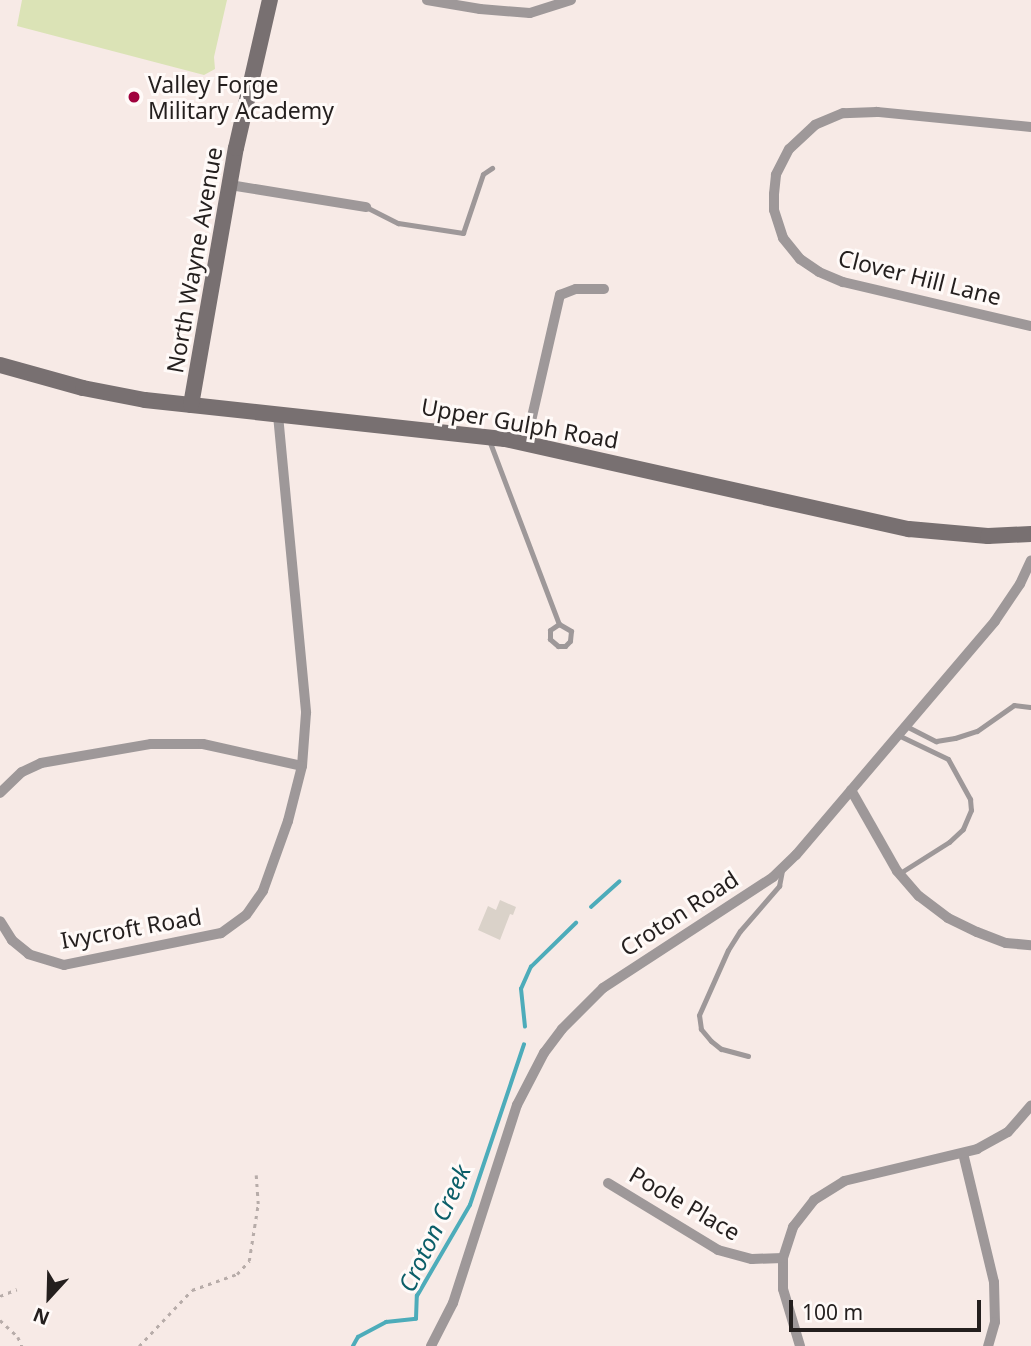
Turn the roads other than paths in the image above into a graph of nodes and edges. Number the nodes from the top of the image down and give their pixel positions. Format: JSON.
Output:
{"nodes":[{"id":1,"x":270,"y":0,"type":"edge"},
{"id":2,"x":427,"y":0,"type":"edge"},
{"id":3,"x":571,"y":0,"type":"edge"},
{"id":4,"x":1031,"y":127,"type":"edge"},
{"id":5,"x":492,"y":168,"type":"dead end"},
{"id":6,"x":230,"y":185,"type":"junction"},
{"id":7,"x":366,"y":206,"type":"joint"},
{"id":8,"x":604,"y":289,"type":"dead end"},
{"id":9,"x":1031,"y":326,"type":"edge"},
{"id":10,"x":0,"y":365,"type":"edge"},
{"id":11,"x":191,"y":405,"type":"junction"},
{"id":12,"x":278,"y":415,"type":"junction"},
{"id":13,"x":487,"y":437,"type":"junction"},
{"id":14,"x":526,"y":443,"type":"junction"},
{"id":15,"x":1031,"y":534,"type":"edge"},
{"id":16,"x":1031,"y":560,"type":"edge"},
{"id":17,"x":559,"y":624,"type":"junction"},
{"id":18,"x":1030,"y":707,"type":"edge"},
{"id":19,"x":906,"y":726,"type":"junction"},
{"id":20,"x":898,"y":735,"type":"junction"},
{"id":21,"x":302,"y":766,"type":"junction"},
{"id":22,"x":851,"y":790,"type":"junction"},
{"id":23,"x":0,"y":793,"type":"edge"},
{"id":24,"x":782,"y":868,"type":"junction"},
{"id":25,"x":899,"y":873,"type":"junction"},
{"id":26,"x":0,"y":921,"type":"edge"},
{"id":27,"x":1031,"y":945,"type":"edge"},
{"id":28,"x":748,"y":1056,"type":"dead end"},
{"id":29,"x":1031,"y":1106,"type":"edge"},
{"id":30,"x":963,"y":1153,"type":"junction"},
{"id":31,"x":608,"y":1183,"type":"dead end"},
{"id":32,"x":783,"y":1258,"type":"junction"},
{"id":33,"x":431,"y":1346,"type":"edge"},
{"id":34,"x":800,"y":1346,"type":"edge"},
{"id":35,"x":988,"y":1346,"type":"edge"}],
"edges":[{"from":1,"to":6,"type":"street","name":"North Wayne Avenue"},
{"from":2,"to":3,"type":"street"},
{"from":4,"to":9,"type":"street","name":"Clover Hill Lane"},
{"from":5,"to":7,"type":"lane"},
{"from":6,"to":7,"type":"street"},
{"from":6,"to":11,"type":"street","name":"North Wayne Avenue"},
{"from":8,"to":14,"type":"street"},
{"from":10,"to":11,"type":"street","name":"Upper Gulph Road"},
{"from":11,"to":12,"type":"street","name":"Upper Gulph Road"},
{"from":12,"to":13,"type":"street","name":"Upper Gulph Road"},
{"from":12,"to":21,"type":"street","name":"Ivycroft Road"},
{"from":13,"to":14,"type":"street","name":"Upper Gulph Road"},
{"from":13,"to":17,"type":"lane"},
{"from":14,"to":15,"type":"street","name":"Upper Gulph Road"},
{"from":16,"to":19,"type":"street","name":"Croton Road"},
{"from":17,"to":17,"type":"lane"},
{"from":18,"to":19,"type":"lane"},
{"from":19,"to":20,"type":"street","name":"Croton Road"},
{"from":20,"to":22,"type":"street","name":"Croton Road"},
{"from":20,"to":25,"type":"lane"},
{"from":21,"to":23,"type":"street"},
{"from":21,"to":26,"type":"street","name":"Ivycroft Road"},
{"from":22,"to":24,"type":"street","name":"Croton Road"},
{"from":22,"to":25,"type":"street"},
{"from":24,"to":28,"type":"lane"},
{"from":24,"to":33,"type":"street","name":"Croton Road"},
{"from":25,"to":27,"type":"street"},
{"from":29,"to":30,"type":"street"},
{"from":30,"to":32,"type":"street"},
{"from":30,"to":35,"type":"street"},
{"from":31,"to":32,"type":"street","name":"Poole Place"},
{"from":32,"to":34,"type":"street"}]}
